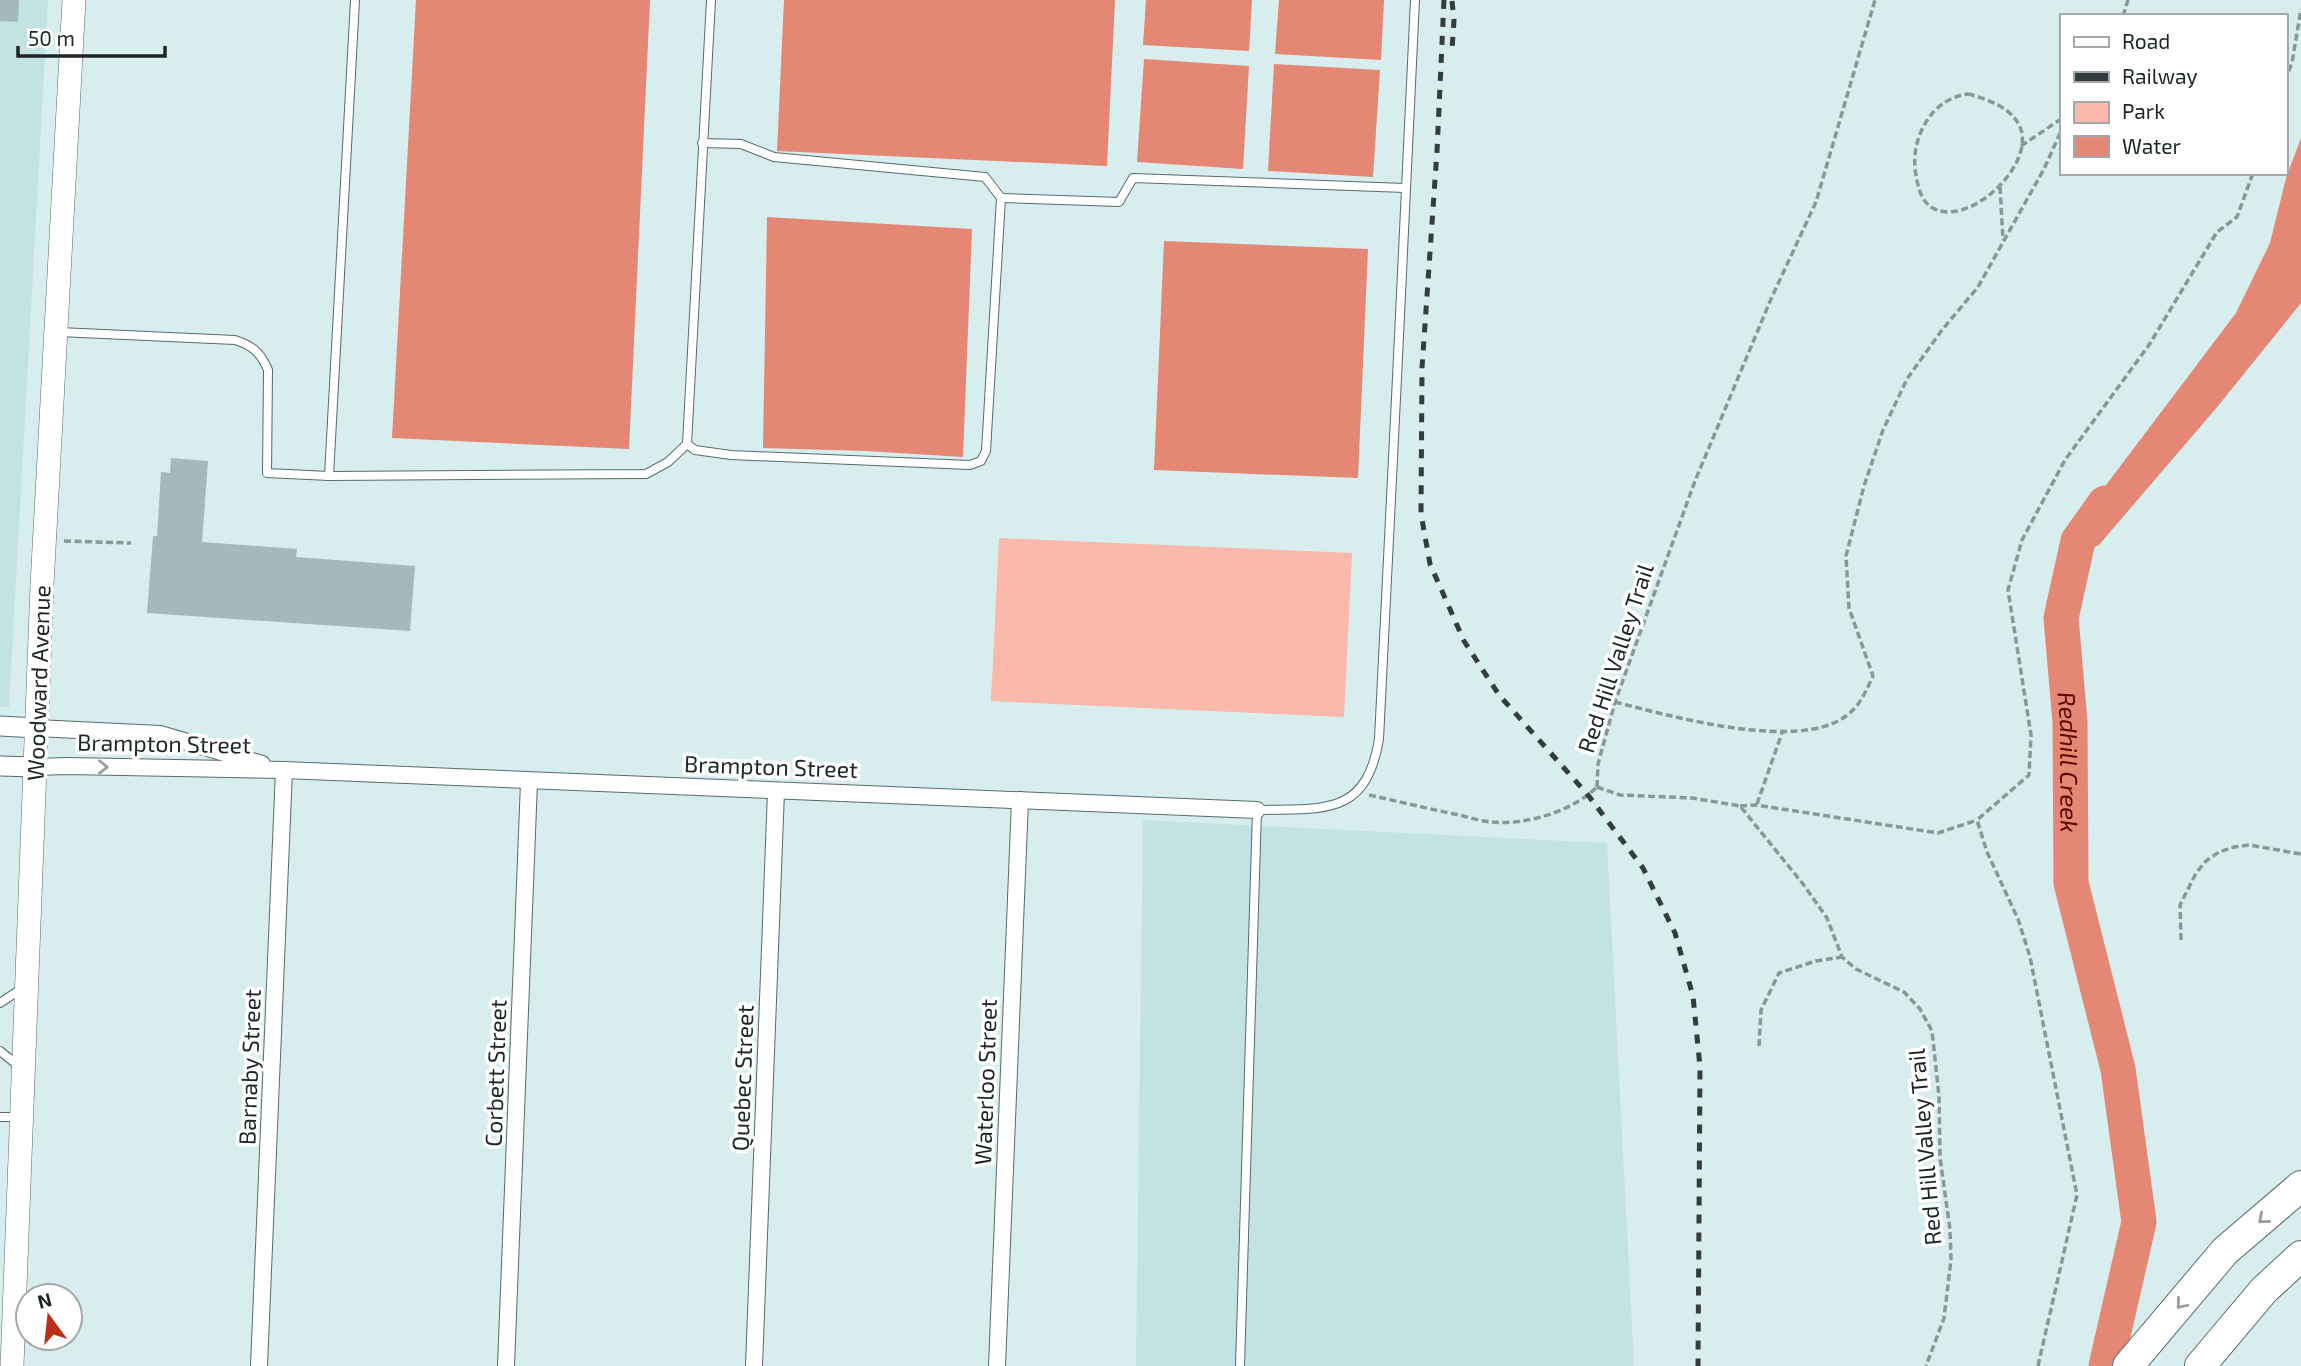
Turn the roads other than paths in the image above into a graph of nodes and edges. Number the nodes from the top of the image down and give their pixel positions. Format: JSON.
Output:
{"nodes":[{"id":1,"x":74,"y":0,"type":"edge"},
{"id":2,"x":355,"y":0,"type":"edge"},
{"id":3,"x":711,"y":0,"type":"edge"},
{"id":4,"x":1415,"y":0,"type":"edge"},
{"id":5,"x":702,"y":143,"type":"junction"},
{"id":6,"x":1405,"y":188,"type":"junction"},
{"id":7,"x":1001,"y":198,"type":"junction"},
{"id":8,"x":56,"y":332,"type":"junction"},
{"id":9,"x":687,"y":444,"type":"junction"},
{"id":10,"x":329,"y":476,"type":"junction"},
{"id":11,"x":0,"y":726,"type":"edge"},
{"id":12,"x":36,"y":728,"type":"junction"},
{"id":13,"x":0,"y":766,"type":"edge"},
{"id":14,"x":34,"y":767,"type":"junction"},
{"id":15,"x":284,"y":770,"type":"junction"},
{"id":16,"x":529,"y":782,"type":"junction"},
{"id":17,"x":776,"y":791,"type":"junction"},
{"id":18,"x":1020,"y":800,"type":"junction"},
{"id":19,"x":1257,"y":810,"type":"junction"},
{"id":20,"x":26,"y":986,"type":"junction"},
{"id":21,"x":0,"y":1003,"type":"edge"},
{"id":22,"x":0,"y":1051,"type":"edge"},
{"id":23,"x":23,"y":1070,"type":"junction"},
{"id":24,"x":11,"y":1117,"type":"edge"},
{"id":25,"x":2301,"y":1186,"type":"edge"},
{"id":26,"x":2301,"y":1256,"type":"edge"},
{"id":27,"x":12,"y":1366,"type":"edge"},
{"id":28,"x":259,"y":1366,"type":"edge"},
{"id":29,"x":506,"y":1366,"type":"edge"},
{"id":30,"x":754,"y":1366,"type":"edge"},
{"id":31,"x":997,"y":1366,"type":"edge"},
{"id":32,"x":1240,"y":1366,"type":"edge"},
{"id":33,"x":2128,"y":1366,"type":"edge"},
{"id":34,"x":2200,"y":1366,"type":"edge"}],
"edges":[{"from":1,"to":8,"type":"main road","name":"Woodward Avenue"},
{"from":2,"to":10,"type":"lane"},
{"from":3,"to":5,"type":"lane"},
{"from":4,"to":6,"type":"lane"},
{"from":5,"to":7,"type":"lane"},
{"from":5,"to":9,"type":"lane"},
{"from":6,"to":7,"type":"lane"},
{"from":6,"to":19,"type":"lane"},
{"from":7,"to":9,"type":"lane"},
{"from":8,"to":10,"type":"lane"},
{"from":8,"to":12,"type":"main road","name":"Woodward Avenue"},
{"from":9,"to":10,"type":"lane"},
{"from":11,"to":12,"type":"street","name":"Brampton Street"},
{"from":12,"to":14,"type":"main road","name":"Woodward Avenue"},
{"from":12,"to":15,"type":"street","name":"Brampton Street"},
{"from":13,"to":14,"type":"street","name":"Brampton Street"},
{"from":14,"to":15,"type":"street","name":"Brampton Street","one_way":true},
{"from":14,"to":20,"type":"main road","name":"Woodward Avenue"},
{"from":15,"to":16,"type":"street","name":"Brampton Street"},
{"from":15,"to":28,"type":"street","name":"Barnaby Street"},
{"from":16,"to":17,"type":"street","name":"Brampton Street"},
{"from":16,"to":29,"type":"street","name":"Corbett Street"},
{"from":17,"to":18,"type":"street","name":"Brampton Street"},
{"from":17,"to":30,"type":"street","name":"Quebec Street"},
{"from":18,"to":19,"type":"street","name":"Brampton Street"},
{"from":18,"to":31,"type":"street","name":"Waterloo Street"},
{"from":19,"to":32,"type":"lane"},
{"from":20,"to":21,"type":"lane"},
{"from":20,"to":23,"type":"main road","name":"Woodward Avenue"},
{"from":22,"to":23,"type":"lane"},
{"from":23,"to":24,"type":"main road","name":"Woodward Avenue"},
{"from":24,"to":27,"type":"main road","name":"Woodward Avenue"},
{"from":25,"to":33,"type":"highway","one_way":true},
{"from":26,"to":34,"type":"highway"}]}
